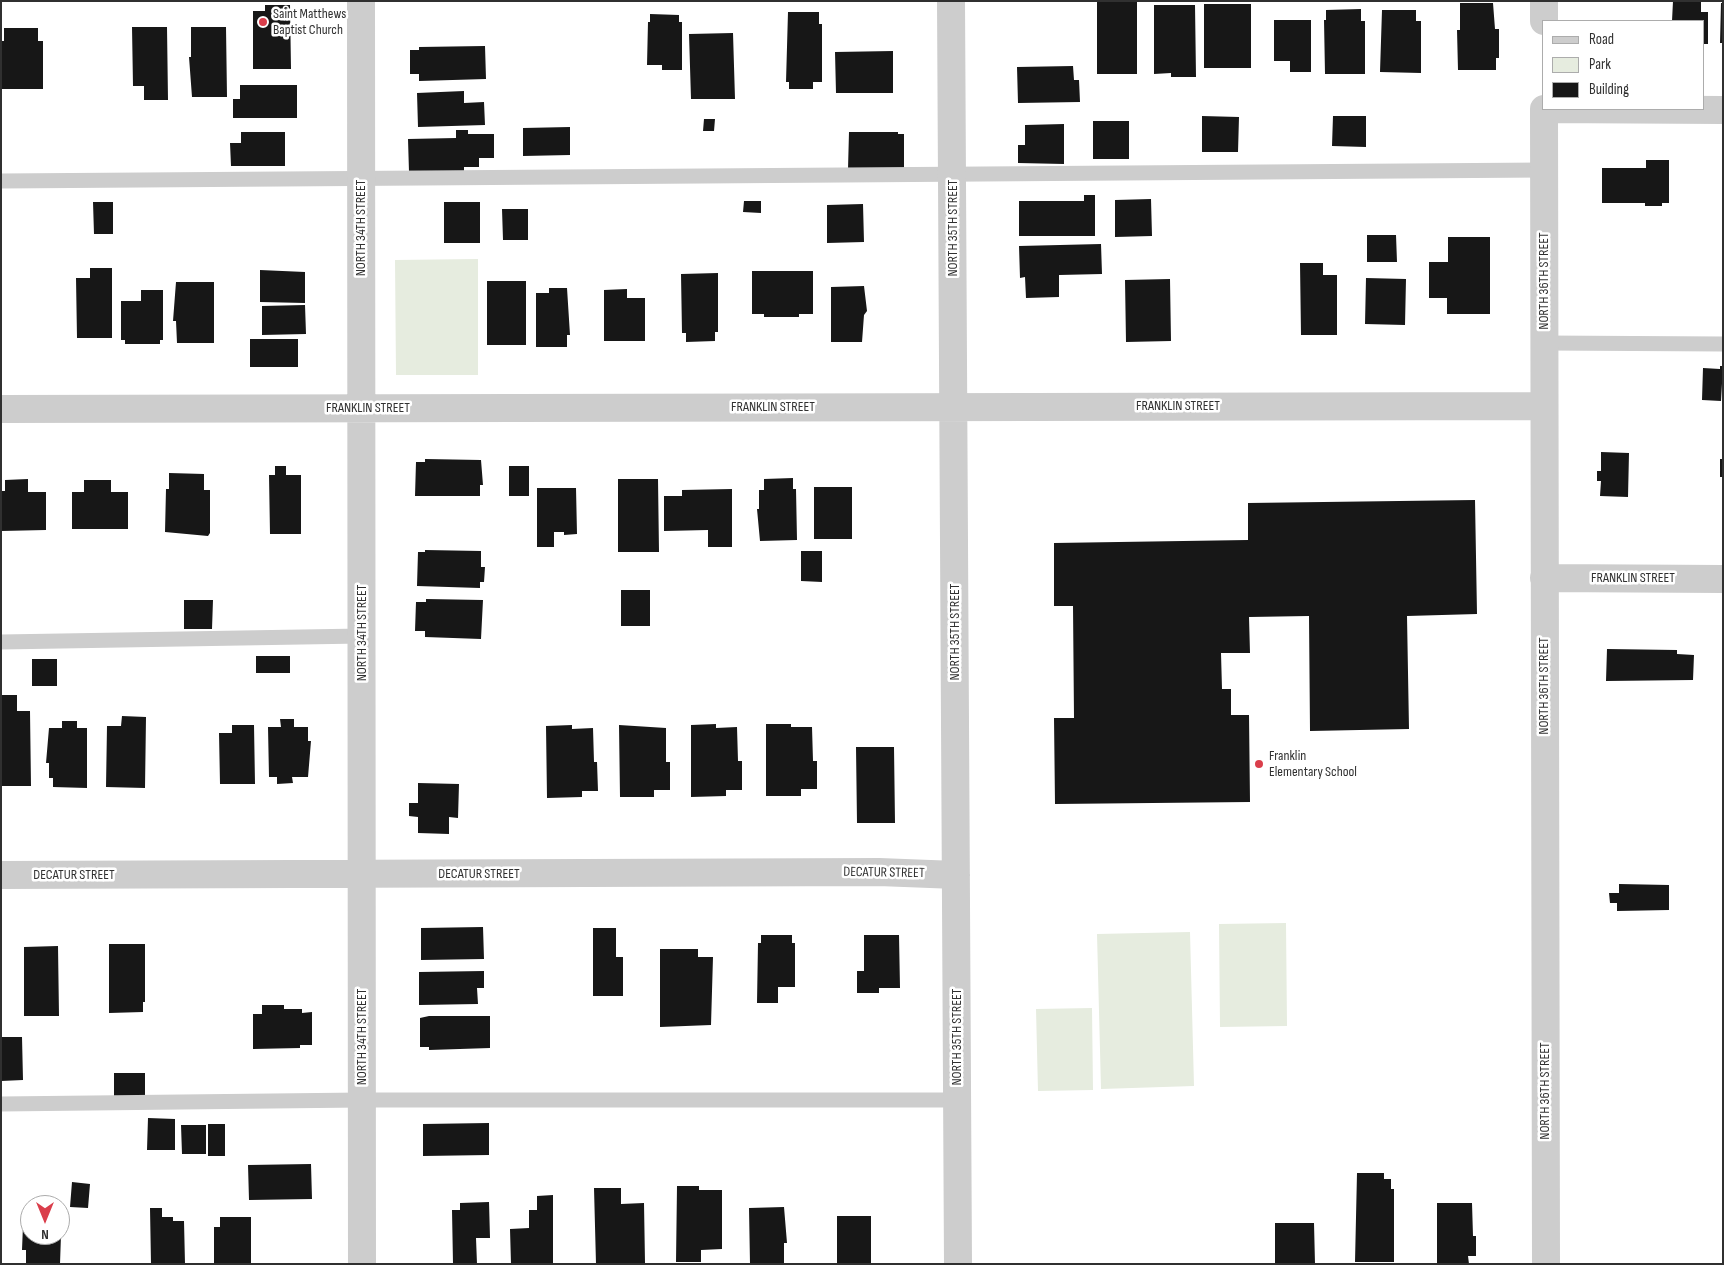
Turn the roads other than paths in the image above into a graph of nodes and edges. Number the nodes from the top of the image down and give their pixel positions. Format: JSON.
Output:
{"nodes":[{"id":1,"x":361,"y":1,"type":"edge"},
{"id":2,"x":951,"y":1,"type":"edge"},
{"id":3,"x":1544,"y":1,"type":"edge"},
{"id":4,"x":1544,"y":20,"type":"edge"},
{"id":5,"x":1544,"y":110,"type":"edge"},
{"id":6,"x":1704,"y":110,"type":"edge"},
{"id":7,"x":1723,"y":110,"type":"edge"},
{"id":8,"x":1544,"y":170,"type":"junction"},
{"id":9,"x":952,"y":173,"type":"junction"},
{"id":10,"x":361,"y":179,"type":"junction"},
{"id":11,"x":1,"y":181,"type":"edge"},
{"id":12,"x":1544,"y":343,"type":"junction"},
{"id":13,"x":1723,"y":344,"type":"edge"},
{"id":14,"x":1544,"y":406,"type":"junction"},
{"id":15,"x":954,"y":407,"type":"junction"},
{"id":16,"x":362,"y":408,"type":"junction"},
{"id":17,"x":1,"y":409,"type":"edge"},
{"id":18,"x":1544,"y":578,"type":"junction"},
{"id":19,"x":1723,"y":579,"type":"edge"},
{"id":20,"x":362,"y":636,"type":"junction"},
{"id":21,"x":1,"y":642,"type":"edge"},
{"id":22,"x":362,"y":874,"type":"junction"},
{"id":23,"x":956,"y":874,"type":"junction"},
{"id":24,"x":1,"y":875,"type":"edge"},
{"id":25,"x":362,"y":1100,"type":"junction"},
{"id":26,"x":957,"y":1100,"type":"junction"},
{"id":27,"x":1,"y":1104,"type":"edge"},
{"id":28,"x":362,"y":1264,"type":"edge"},
{"id":29,"x":958,"y":1264,"type":"edge"},
{"id":30,"x":1546,"y":1264,"type":"edge"}],
"edges":[{"from":1,"to":10,"type":"street","name":"NORTH 34TH STREET"},
{"from":2,"to":9,"type":"street","name":"NORTH 35TH STREET"},
{"from":3,"to":4,"type":"street"},
{"from":5,"to":8,"type":"street","name":"NORTH 36TH STREET"},
{"from":6,"to":7,"type":"street"},
{"from":8,"to":9,"type":"lane"},
{"from":8,"to":12,"type":"street","name":"NORTH 36TH STREET"},
{"from":9,"to":10,"type":"lane"},
{"from":9,"to":15,"type":"street","name":"NORTH 35TH STREET"},
{"from":10,"to":11,"type":"lane"},
{"from":10,"to":16,"type":"street","name":"NORTH 34TH STREET"},
{"from":12,"to":13,"type":"lane"},
{"from":12,"to":14,"type":"street","name":"NORTH 36TH STREET"},
{"from":14,"to":15,"type":"street","name":"FRANKLIN STREET"},
{"from":14,"to":18,"type":"street","name":"NORTH 36TH STREET"},
{"from":15,"to":16,"type":"street","name":"FRANKLIN STREET"},
{"from":15,"to":23,"type":"street","name":"NORTH 35TH STREET"},
{"from":16,"to":17,"type":"street","name":"FRANKLIN STREET"},
{"from":16,"to":20,"type":"street","name":"NORTH 34TH STREET"},
{"from":18,"to":19,"type":"street","name":"FRANKLIN STREET"},
{"from":18,"to":30,"type":"street","name":"NORTH 36TH STREET"},
{"from":20,"to":21,"type":"lane"},
{"from":20,"to":22,"type":"street","name":"NORTH 34TH STREET"},
{"from":22,"to":23,"type":"street","name":"DECATUR STREET"},
{"from":22,"to":24,"type":"street","name":"DECATUR STREET"},
{"from":22,"to":25,"type":"street","name":"NORTH 34TH STREET"},
{"from":23,"to":26,"type":"street","name":"NORTH 35TH STREET"},
{"from":25,"to":26,"type":"lane"},
{"from":25,"to":27,"type":"lane"},
{"from":25,"to":28,"type":"street","name":"NORTH 34TH STREET"},
{"from":26,"to":29,"type":"street","name":"NORTH 35TH STREET"}]}
